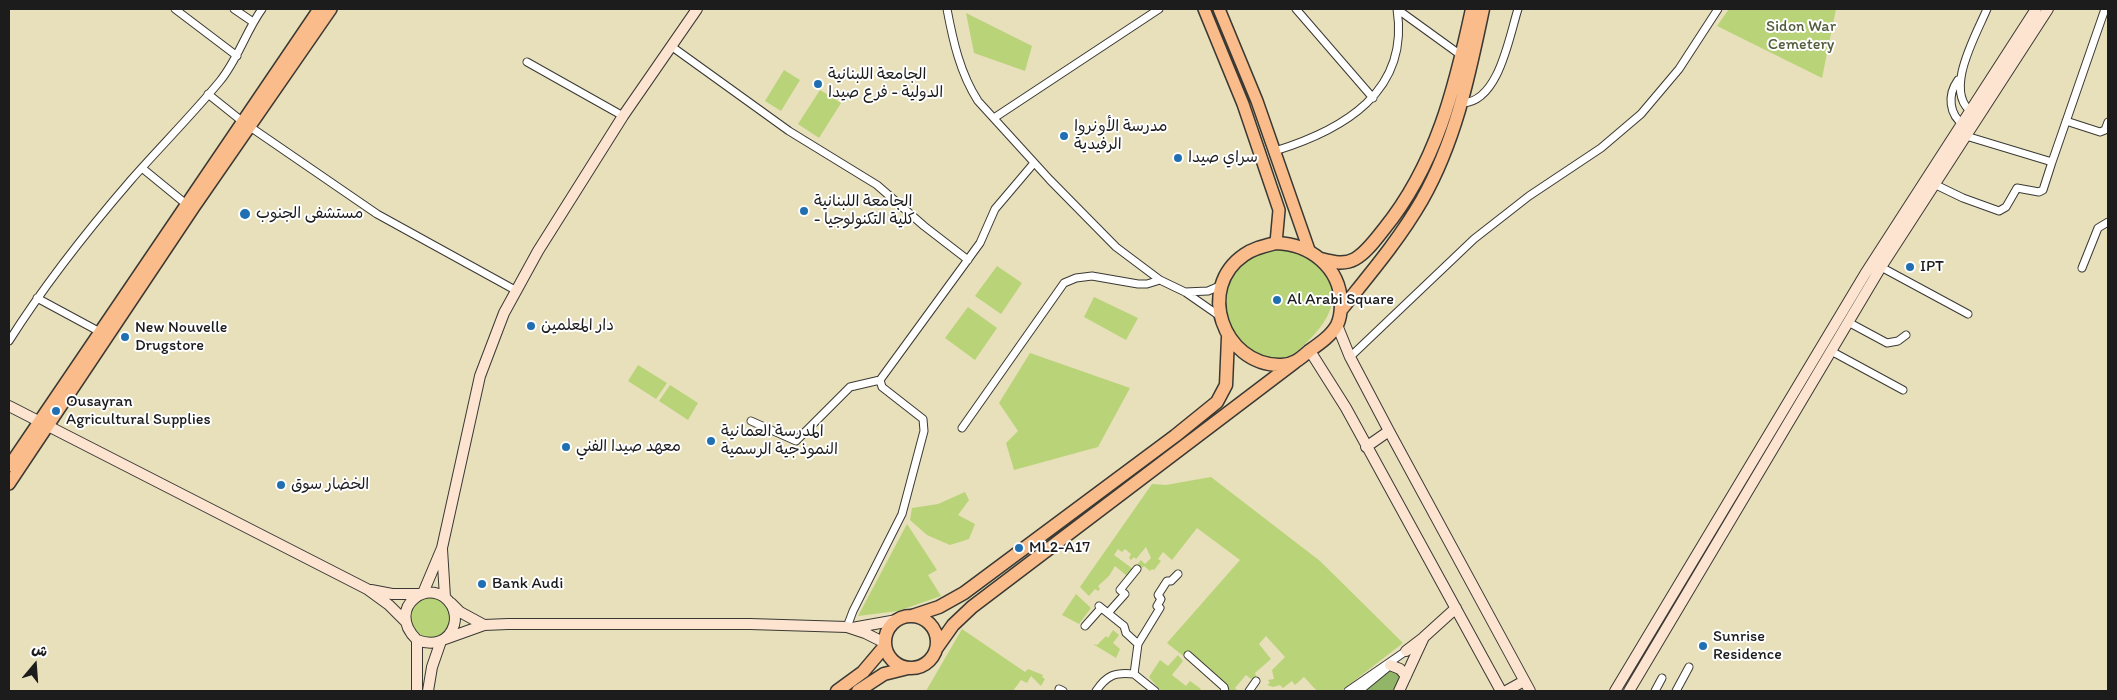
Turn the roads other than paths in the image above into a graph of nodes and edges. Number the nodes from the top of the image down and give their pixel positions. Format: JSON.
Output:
{"nodes":[{"id":1,"x":175,"y":9,"type":"edge"},
{"id":2,"x":234,"y":9,"type":"edge"},
{"id":3,"x":262,"y":9,"type":"edge"},
{"id":4,"x":319,"y":9,"type":"edge"},
{"id":5,"x":331,"y":9,"type":"edge"},
{"id":6,"x":697,"y":9,"type":"edge"},
{"id":7,"x":948,"y":9,"type":"edge"},
{"id":8,"x":1158,"y":9,"type":"edge"},
{"id":9,"x":1204,"y":9,"type":"edge"},
{"id":10,"x":1219,"y":9,"type":"edge"},
{"id":11,"x":1296,"y":9,"type":"edge"},
{"id":12,"x":1397,"y":9,"type":"edge"},
{"id":13,"x":1472,"y":9,"type":"edge"},
{"id":14,"x":1483,"y":9,"type":"edge"},
{"id":15,"x":1518,"y":9,"type":"edge"},
{"id":16,"x":1718,"y":9,"type":"edge"},
{"id":17,"x":1987,"y":9,"type":"edge"},
{"id":18,"x":2036,"y":9,"type":"edge"},
{"id":19,"x":2048,"y":9,"type":"edge"},
{"id":20,"x":2105,"y":9,"type":"edge"},
{"id":21,"x":253,"y":22,"type":"junction"},
{"id":22,"x":671,"y":46,"type":"junction"},
{"id":23,"x":237,"y":56,"type":"junction"},
{"id":24,"x":1462,"y":56,"type":"junction"},
{"id":25,"x":528,"y":62,"type":"dead end"},
{"id":26,"x":1247,"y":75,"type":"junction"},
{"id":27,"x":1960,"y":78,"type":"junction"},
{"id":28,"x":1234,"y":80,"type":"junction"},
{"id":29,"x":208,"y":94,"type":"junction"},
{"id":30,"x":1373,"y":98,"type":"junction"},
{"id":31,"x":1462,"y":103,"type":"junction"},
{"id":32,"x":1974,"y":113,"type":"junction"},
{"id":33,"x":623,"y":116,"type":"junction"},
{"id":34,"x":994,"y":118,"type":"junction"},
{"id":35,"x":2066,"y":121,"type":"junction"},
{"id":36,"x":2108,"y":122,"type":"edge"},
{"id":37,"x":246,"y":125,"type":"junction"},
{"id":38,"x":1966,"y":129,"type":"junction"},
{"id":39,"x":1275,"y":152,"type":"junction"},
{"id":40,"x":2052,"y":162,"type":"junction"},
{"id":41,"x":1034,"y":163,"type":"junction"},
{"id":42,"x":142,"y":168,"type":"junction"},
{"id":43,"x":1936,"y":185,"type":"junction"},
{"id":44,"x":186,"y":204,"type":"junction"},
{"id":45,"x":2108,"y":222,"type":"edge"},
{"id":46,"x":1276,"y":243,"type":"junction"},
{"id":47,"x":1309,"y":250,"type":"junction"},
{"id":48,"x":1321,"y":259,"type":"junction"},
{"id":49,"x":1356,"y":259,"type":"junction"},
{"id":50,"x":968,"y":260,"type":"junction"},
{"id":51,"x":1881,"y":267,"type":"junction"},
{"id":52,"x":2082,"y":268,"type":"dead end"},
{"id":53,"x":1368,"y":277,"type":"junction"},
{"id":54,"x":1868,"y":279,"type":"junction"},
{"id":55,"x":1160,"y":280,"type":"junction"},
{"id":56,"x":1222,"y":285,"type":"junction"},
{"id":57,"x":515,"y":290,"type":"junction"},
{"id":58,"x":1185,"y":292,"type":"junction"},
{"id":59,"x":37,"y":298,"type":"junction"},
{"id":60,"x":1341,"y":310,"type":"junction"},
{"id":61,"x":1968,"y":314,"type":"dead end"},
{"id":62,"x":1221,"y":317,"type":"junction"},
{"id":63,"x":1848,"y":322,"type":"junction"},
{"id":64,"x":1337,"y":325,"type":"junction"},
{"id":65,"x":100,"y":332,"type":"junction"},
{"id":66,"x":1906,"y":335,"type":"dead end"},
{"id":67,"x":1228,"y":337,"type":"junction"},
{"id":68,"x":9,"y":341,"type":"edge"},
{"id":69,"x":1310,"y":351,"type":"junction"},
{"id":70,"x":1831,"y":351,"type":"junction"},
{"id":71,"x":1350,"y":357,"type":"junction"},
{"id":72,"x":1295,"y":362,"type":"junction"},
{"id":73,"x":81,"y":368,"type":"junction"},
{"id":74,"x":880,"y":380,"type":"junction"},
{"id":75,"x":1903,"y":390,"type":"dead end"},
{"id":76,"x":1786,"y":403,"type":"junction"},
{"id":77,"x":9,"y":406,"type":"edge"},
{"id":78,"x":1796,"y":409,"type":"junction"},
{"id":79,"x":751,"y":422,"type":"dead end"},
{"id":80,"x":44,"y":423,"type":"junction"},
{"id":81,"x":962,"y":428,"type":"dead end"},
{"id":82,"x":1389,"y":431,"type":"junction"},
{"id":83,"x":1366,"y":447,"type":"junction"},
{"id":84,"x":9,"y":466,"type":"edge"},
{"id":85,"x":9,"y":484,"type":"edge"},
{"id":86,"x":442,"y":548,"type":"junction"},
{"id":87,"x":1137,"y":570,"type":"dead end"},
{"id":88,"x":1178,"y":574,"type":"dead end"},
{"id":89,"x":368,"y":589,"type":"junction"},
{"id":90,"x":422,"y":594,"type":"junction"},
{"id":91,"x":447,"y":599,"type":"junction"},
{"id":92,"x":1456,"y":608,"type":"junction"},
{"id":93,"x":1108,"y":613,"type":"junction"},
{"id":94,"x":912,"y":616,"type":"junction"},
{"id":95,"x":897,"y":620,"type":"junction"},
{"id":96,"x":404,"y":621,"type":"junction"},
{"id":97,"x":484,"y":625,"type":"junction"},
{"id":98,"x":1085,"y":626,"type":"dead end"},
{"id":99,"x":849,"y":627,"type":"junction"},
{"id":100,"x":1424,"y":637,"type":"junction"},
{"id":101,"x":417,"y":640,"type":"junction"},
{"id":102,"x":443,"y":640,"type":"junction"},
{"id":103,"x":1138,"y":644,"type":"junction"},
{"id":104,"x":885,"y":645,"type":"junction"},
{"id":105,"x":936,"y":649,"type":"junction"},
{"id":106,"x":1406,"y":651,"type":"junction"},
{"id":107,"x":1188,"y":655,"type":"dead end"},
{"id":108,"x":1390,"y":665,"type":"junction"},
{"id":109,"x":1689,"y":667,"type":"dead end"},
{"id":110,"x":908,"y":668,"type":"junction"},
{"id":111,"x":1134,"y":674,"type":"junction"},
{"id":112,"x":1406,"y":676,"type":"junction"},
{"id":113,"x":1662,"y":678,"type":"dead end"},
{"id":114,"x":1256,"y":681,"type":"dead end"},
{"id":115,"x":1524,"y":681,"type":"junction"},
{"id":116,"x":417,"y":691,"type":"edge"},
{"id":117,"x":428,"y":691,"type":"edge"},
{"id":118,"x":837,"y":691,"type":"edge"},
{"id":119,"x":858,"y":691,"type":"edge"},
{"id":120,"x":1096,"y":691,"type":"edge"},
{"id":121,"x":1155,"y":691,"type":"edge"},
{"id":122,"x":1225,"y":691,"type":"edge"},
{"id":123,"x":1249,"y":691,"type":"edge"},
{"id":124,"x":1348,"y":691,"type":"edge"},
{"id":125,"x":1359,"y":691,"type":"edge"},
{"id":126,"x":1399,"y":691,"type":"edge"},
{"id":127,"x":1502,"y":691,"type":"edge"},
{"id":128,"x":1506,"y":691,"type":"edge"},
{"id":129,"x":1530,"y":691,"type":"edge"},
{"id":130,"x":1615,"y":691,"type":"edge"},
{"id":131,"x":1630,"y":691,"type":"edge"},
{"id":132,"x":1655,"y":691,"type":"edge"},
{"id":133,"x":1676,"y":691,"type":"edge"}],
"edges":[{"from":1,"to":23,"type":"street"},
{"from":2,"to":21,"type":"street"},
{"from":3,"to":21,"type":"street"},
{"from":4,"to":37,"type":"main road"},
{"from":5,"to":37,"type":"main road"},
{"from":6,"to":22,"type":"main road"},
{"from":7,"to":34,"type":"street"},
{"from":8,"to":34,"type":"street"},
{"from":9,"to":28,"type":"main road"},
{"from":10,"to":26,"type":"main road"},
{"from":11,"to":30,"type":"street"},
{"from":12,"to":24,"type":"street"},
{"from":12,"to":30,"type":"street"},
{"from":13,"to":24,"type":"highway"},
{"from":14,"to":31,"type":"highway"},
{"from":15,"to":31,"type":"street"},
{"from":16,"to":71,"type":"street"},
{"from":17,"to":27,"type":"street"},
{"from":18,"to":32,"type":"main road"},
{"from":19,"to":32,"type":"main road"},
{"from":20,"to":35,"type":"street"},
{"from":21,"to":23,"type":"street"},
{"from":22,"to":33,"type":"main road"},
{"from":22,"to":50,"type":"street"},
{"from":23,"to":29,"type":"street"},
{"from":24,"to":49,"type":"highway"},
{"from":25,"to":33,"type":"street"},
{"from":26,"to":28,"type":"main road"},
{"from":26,"to":39,"type":"main road"},
{"from":27,"to":32,"type":"street"},
{"from":27,"to":38,"type":"street"},
{"from":28,"to":46,"type":"main road"},
{"from":29,"to":37,"type":"street"},
{"from":29,"to":42,"type":"street"},
{"from":30,"to":39,"type":"street"},
{"from":31,"to":53,"type":"highway"},
{"from":32,"to":38,"type":"main road"},
{"from":33,"to":57,"type":"main road"},
{"from":34,"to":41,"type":"street"},
{"from":35,"to":36,"type":"street"},
{"from":35,"to":40,"type":"street"},
{"from":37,"to":44,"type":"main road"},
{"from":37,"to":57,"type":"street"},
{"from":37,"to":73,"type":"main road"},
{"from":38,"to":40,"type":"street"},
{"from":38,"to":43,"type":"main road"},
{"from":38,"to":54,"type":"main road"},
{"from":39,"to":47,"type":"main road"},
{"from":40,"to":43,"type":"street"},
{"from":41,"to":50,"type":"street"},
{"from":41,"to":55,"type":"street"},
{"from":42,"to":44,"type":"street"},
{"from":42,"to":59,"type":"street"},
{"from":43,"to":51,"type":"main road"},
{"from":44,"to":65,"type":"main road"},
{"from":45,"to":52,"type":"street"},
{"from":46,"to":47,"type":"highway"},
{"from":46,"to":56,"type":"highway"},
{"from":47,"to":48,"type":"highway"},
{"from":48,"to":49,"type":"highway"},
{"from":48,"to":60,"type":"highway"},
{"from":49,"to":53,"type":"highway"},
{"from":50,"to":74,"type":"street"},
{"from":51,"to":54,"type":"main road"},
{"from":51,"to":61,"type":"street"},
{"from":53,"to":60,"type":"highway"},
{"from":54,"to":63,"type":"main road"},
{"from":54,"to":76,"type":"main road"},
{"from":55,"to":58,"type":"street"},
{"from":55,"to":81,"type":"street"},
{"from":56,"to":58,"type":"street"},
{"from":56,"to":62,"type":"highway"},
{"from":57,"to":86,"type":"main road"},
{"from":58,"to":62,"type":"street"},
{"from":59,"to":65,"type":"street"},
{"from":59,"to":68,"type":"street"},
{"from":60,"to":64,"type":"highway"},
{"from":62,"to":67,"type":"highway"},
{"from":63,"to":66,"type":"street"},
{"from":63,"to":70,"type":"main road"},
{"from":64,"to":69,"type":"highway"},
{"from":64,"to":71,"type":"main road"},
{"from":65,"to":73,"type":"main road"},
{"from":67,"to":72,"type":"highway"},
{"from":67,"to":94,"type":"highway"},
{"from":69,"to":72,"type":"highway"},
{"from":69,"to":83,"type":"main road"},
{"from":70,"to":75,"type":"street"},
{"from":70,"to":78,"type":"main road"},
{"from":71,"to":82,"type":"main road"},
{"from":72,"to":105,"type":"highway"},
{"from":73,"to":80,"type":"main road"},
{"from":74,"to":79,"type":"street"},
{"from":74,"to":99,"type":"street"},
{"from":76,"to":78,"type":"main road"},
{"from":76,"to":130,"type":"main road"},
{"from":77,"to":80,"type":"main road"},
{"from":78,"to":131,"type":"main road"},
{"from":80,"to":84,"type":"main road"},
{"from":80,"to":85,"type":"main road"},
{"from":80,"to":89,"type":"main road"},
{"from":82,"to":83,"type":"main road"},
{"from":82,"to":115,"type":"main road"},
{"from":83,"to":92,"type":"main road"},
{"from":86,"to":90,"type":"main road"},
{"from":86,"to":91,"type":"main road"},
{"from":87,"to":93,"type":"street"},
{"from":88,"to":103,"type":"street"},
{"from":89,"to":90,"type":"main road"},
{"from":89,"to":96,"type":"main road"},
{"from":90,"to":91,"type":"main road"},
{"from":90,"to":96,"type":"main road"},
{"from":91,"to":97,"type":"main road"},
{"from":91,"to":102,"type":"main road"},
{"from":92,"to":100,"type":"main road"},
{"from":92,"to":127,"type":"main road"},
{"from":93,"to":98,"type":"street"},
{"from":93,"to":103,"type":"street"},
{"from":94,"to":95,"type":"highway"},
{"from":94,"to":105,"type":"highway"},
{"from":95,"to":99,"type":"main road"},
{"from":95,"to":104,"type":"highway"},
{"from":96,"to":101,"type":"main road"},
{"from":97,"to":99,"type":"main road"},
{"from":97,"to":102,"type":"main road"},
{"from":99,"to":104,"type":"main road"},
{"from":100,"to":106,"type":"main road"},
{"from":100,"to":112,"type":"main road"},
{"from":101,"to":102,"type":"main road"},
{"from":101,"to":116,"type":"main road"},
{"from":102,"to":117,"type":"main road"},
{"from":103,"to":111,"type":"street"},
{"from":104,"to":110,"type":"highway"},
{"from":104,"to":118,"type":"highway"},
{"from":105,"to":110,"type":"highway"},
{"from":106,"to":108,"type":"street"},
{"from":106,"to":124,"type":"street"},
{"from":107,"to":122,"type":"street"},
{"from":108,"to":112,"type":"main road"},
{"from":108,"to":125,"type":"street"},
{"from":109,"to":133,"type":"street"},
{"from":110,"to":119,"type":"highway"},
{"from":111,"to":120,"type":"street"},
{"from":111,"to":121,"type":"street"},
{"from":112,"to":126,"type":"main road"},
{"from":113,"to":132,"type":"street"},
{"from":114,"to":123,"type":"street"},
{"from":115,"to":128,"type":"main road"},
{"from":115,"to":129,"type":"main road"}]}
